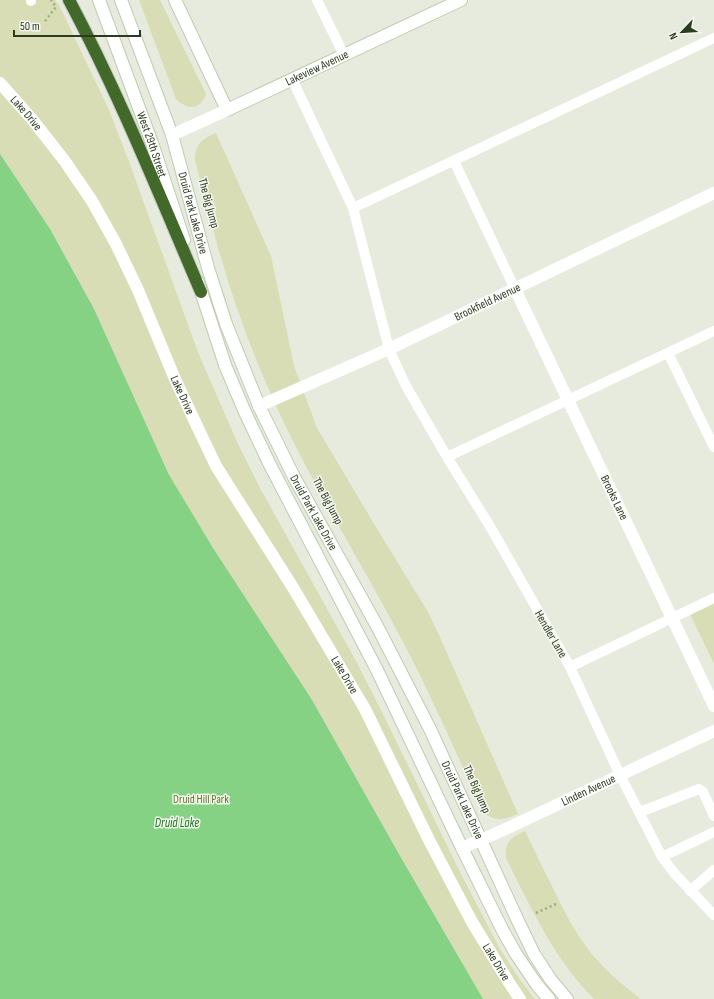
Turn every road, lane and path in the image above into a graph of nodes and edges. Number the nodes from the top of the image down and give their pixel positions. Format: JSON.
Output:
{"nodes":[{"id":1,"x":51,"y":0,"type":"edge"},
{"id":2,"x":70,"y":0,"type":"edge"},
{"id":3,"x":98,"y":0,"type":"edge"},
{"id":4,"x":122,"y":0,"type":"edge"},
{"id":5,"x":175,"y":0,"type":"edge"},
{"id":6,"x":317,"y":0,"type":"edge"},
{"id":7,"x":461,"y":0,"type":"edge"},
{"id":8,"x":45,"y":21,"type":"dead end"},
{"id":9,"x":714,"y":38,"type":"edge"},
{"id":10,"x":344,"y":55,"type":"junction"},
{"id":11,"x":292,"y":80,"type":"junction"},
{"id":12,"x":0,"y":84,"type":"edge"},
{"id":13,"x":227,"y":110,"type":"junction"},
{"id":14,"x":172,"y":135,"type":"junction"},
{"id":15,"x":454,"y":161,"type":"junction"},
{"id":16,"x":714,"y":193,"type":"edge"},
{"id":17,"x":353,"y":208,"type":"junction"},
{"id":18,"x":515,"y":289,"type":"junction"},
{"id":19,"x":201,"y":292,"type":"junction"},
{"id":20,"x":714,"y":331,"type":"edge"},
{"id":21,"x":389,"y":349,"type":"junction"},
{"id":22,"x":668,"y":352,"type":"junction"},
{"id":23,"x":568,"y":400,"type":"junction"},
{"id":24,"x":259,"y":406,"type":"junction"},
{"id":25,"x":714,"y":447,"type":"edge"},
{"id":26,"x":447,"y":457,"type":"junction"},
{"id":27,"x":714,"y":598,"type":"edge"},
{"id":28,"x":672,"y":618,"type":"junction"},
{"id":29,"x":570,"y":667,"type":"junction"},
{"id":30,"x":714,"y":706,"type":"edge"},
{"id":31,"x":714,"y":732,"type":"edge"},
{"id":32,"x":620,"y":775,"type":"junction"},
{"id":33,"x":640,"y":812,"type":"junction"},
{"id":34,"x":714,"y":816,"type":"edge"},
{"id":35,"x":714,"y":832,"type":"edge"},
{"id":36,"x":480,"y":840,"type":"junction"},
{"id":37,"x":462,"y":848,"type":"junction"},
{"id":38,"x":662,"y":857,"type":"junction"},
{"id":39,"x":714,"y":870,"type":"edge"},
{"id":40,"x":690,"y":891,"type":"junction"},
{"id":41,"x":556,"y":904,"type":"dead end"},
{"id":42,"x":712,"y":911,"type":"edge"},
{"id":43,"x":536,"y":913,"type":"dead end"},
{"id":44,"x":520,"y":999,"type":"edge"},
{"id":45,"x":549,"y":999,"type":"edge"},
{"id":46,"x":567,"y":999,"type":"edge"}],
"edges":[{"from":1,"to":8,"type":"path"},
{"from":2,"to":19,"type":"highway"},
{"from":3,"to":19,"type":"street","name":"West 29th Street"},
{"from":4,"to":14,"type":"street","name":"Druid Park Lake Drive"},
{"from":5,"to":13,"type":"street"},
{"from":6,"to":10,"type":"lane"},
{"from":7,"to":10,"type":"street","name":"Lakeview Avenue"},
{"from":9,"to":15,"type":"lane"},
{"from":10,"to":11,"type":"street","name":"Lakeview Avenue"},
{"from":11,"to":13,"type":"street","name":"Lakeview Avenue"},
{"from":11,"to":17,"type":"lane","name":"Hendler Lane"},
{"from":12,"to":44,"type":"street","name":"Lake Drive"},
{"from":13,"to":14,"type":"street","name":"Lakeview Avenue"},
{"from":14,"to":24,"type":"street","name":"Druid Park Lake Drive"},
{"from":15,"to":17,"type":"lane"},
{"from":15,"to":18,"type":"lane"},
{"from":16,"to":18,"type":"street","name":"Brookfield Avenue"},
{"from":17,"to":21,"type":"lane","name":"Hendler Lane"},
{"from":18,"to":21,"type":"street","name":"Brookfield Avenue"},
{"from":18,"to":23,"type":"street","name":"Brooks Lane"},
{"from":19,"to":37,"type":"street","name":"Druid Park Lake Drive"},
{"from":20,"to":22,"type":"lane"},
{"from":21,"to":24,"type":"street","name":"Brookfield Avenue"},
{"from":21,"to":26,"type":"lane","name":"Hendler Lane"},
{"from":22,"to":23,"type":"lane"},
{"from":22,"to":25,"type":"lane"},
{"from":23,"to":26,"type":"lane"},
{"from":23,"to":28,"type":"street","name":"Brooks Lane"},
{"from":24,"to":36,"type":"street","name":"Druid Park Lake Drive"},
{"from":26,"to":29,"type":"lane","name":"Hendler Lane"},
{"from":27,"to":28,"type":"lane"},
{"from":28,"to":29,"type":"lane"},
{"from":28,"to":30,"type":"street","name":"Brooks Lane"},
{"from":29,"to":32,"type":"lane","name":"Hendler Lane"},
{"from":31,"to":32,"type":"street","name":"Linden Avenue"},
{"from":32,"to":33,"type":"lane","name":"Hendler Lane"},
{"from":32,"to":36,"type":"street","name":"Linden Avenue"},
{"from":33,"to":34,"type":"lane"},
{"from":33,"to":38,"type":"lane","name":"Hendler Lane"},
{"from":35,"to":38,"type":"lane"},
{"from":36,"to":37,"type":"street","name":"Linden Avenue"},
{"from":36,"to":46,"type":"street","name":"Druid Park Lake Drive"},
{"from":37,"to":45,"type":"street","name":"Druid Park Lake Drive"},
{"from":38,"to":40,"type":"lane","name":"Hendler Lane"},
{"from":39,"to":40,"type":"lane"},
{"from":40,"to":42,"type":"lane","name":"Hendler Lane"},
{"from":41,"to":43,"type":"path"}]}
